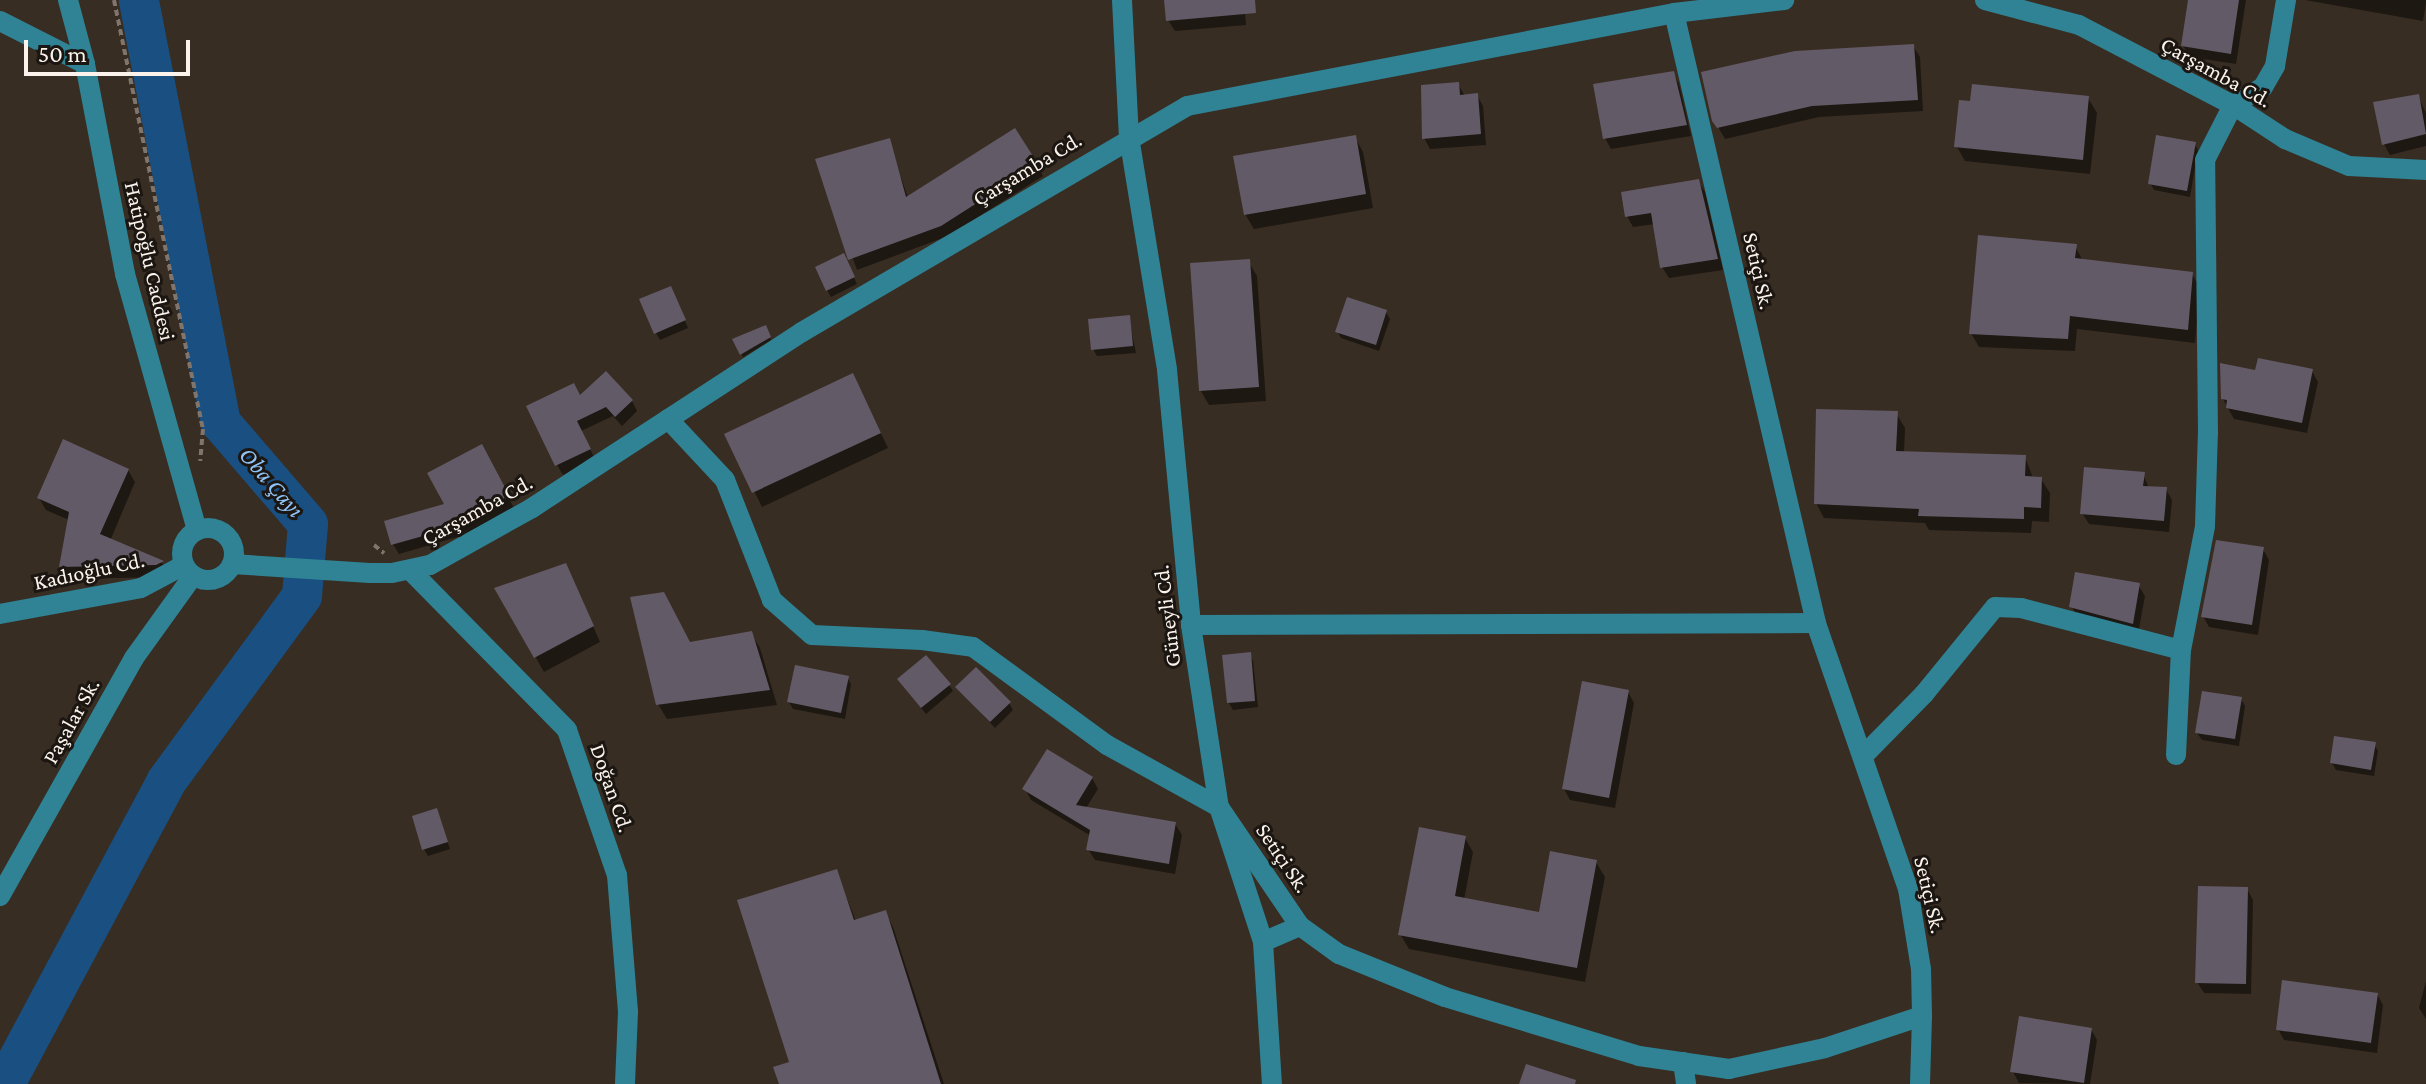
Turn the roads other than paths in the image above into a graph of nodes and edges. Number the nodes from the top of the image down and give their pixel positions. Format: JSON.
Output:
{"nodes":[{"id":1,"x":68,"y":0,"type":"edge"},
{"id":2,"x":1122,"y":0,"type":"edge"},
{"id":3,"x":1784,"y":0,"type":"edge"},
{"id":4,"x":1985,"y":0,"type":"edge"},
{"id":5,"x":2286,"y":0,"type":"edge"},
{"id":6,"x":1674,"y":13,"type":"junction"},
{"id":7,"x":0,"y":21,"type":"edge"},
{"id":8,"x":85,"y":64,"type":"junction"},
{"id":9,"x":2233,"y":105,"type":"junction"},
{"id":10,"x":1129,"y":137,"type":"junction"},
{"id":11,"x":2426,"y":170,"type":"edge"},
{"id":12,"x":668,"y":419,"type":"junction"},
{"id":13,"x":197,"y":530,"type":"junction"},
{"id":14,"x":232,"y":564,"type":"junction"},
{"id":15,"x":410,"y":570,"type":"junction"},
{"id":16,"x":188,"y":571,"type":"junction"},
{"id":17,"x":0,"y":614,"type":"edge"},
{"id":18,"x":1816,"y":623,"type":"junction"},
{"id":19,"x":1191,"y":625,"type":"junction"},
{"id":20,"x":2181,"y":650,"type":"junction"},
{"id":21,"x":1864,"y":755,"type":"junction"},
{"id":22,"x":2176,"y":755,"type":"dead end"},
{"id":23,"x":1219,"y":807,"type":"junction"},
{"id":24,"x":0,"y":896,"type":"edge"},
{"id":25,"x":1300,"y":926,"type":"junction"},
{"id":26,"x":1263,"y":942,"type":"junction"},
{"id":27,"x":1922,"y":1016,"type":"junction"},
{"id":28,"x":1683,"y":1062,"type":"junction"},
{"id":29,"x":625,"y":1084,"type":"edge"},
{"id":30,"x":1272,"y":1084,"type":"edge"},
{"id":31,"x":1686,"y":1084,"type":"edge"},
{"id":32,"x":1920,"y":1084,"type":"edge"}],
"edges":[{"from":1,"to":8,"type":"street","name":"Hatipoğlu Caddesi"},
{"from":2,"to":10,"type":"street","name":"Güneyli Cd."},
{"from":3,"to":6,"type":"street","name":"Çarşamba Cd."},
{"from":4,"to":9,"type":"street","name":"Çarşamba Cd."},
{"from":5,"to":9,"type":"street"},
{"from":6,"to":10,"type":"street","name":"Çarşamba Cd."},
{"from":6,"to":18,"type":"street","name":"Setiçi Sk."},
{"from":7,"to":8,"type":"street"},
{"from":8,"to":13,"type":"street","name":"Hatipoğlu Caddesi"},
{"from":9,"to":11,"type":"street","name":"Çarşamba Cd."},
{"from":9,"to":20,"type":"street"},
{"from":10,"to":12,"type":"street","name":"Çarşamba Cd."},
{"from":10,"to":19,"type":"street","name":"Güneyli Cd."},
{"from":12,"to":15,"type":"street","name":"Çarşamba Cd."},
{"from":12,"to":23,"type":"street"},
{"from":13,"to":14,"type":"street"},
{"from":13,"to":16,"type":"street"},
{"from":14,"to":15,"type":"street","name":"Çarşamba Cd."},
{"from":14,"to":16,"type":"street"},
{"from":15,"to":29,"type":"street","name":"Doğan Cd."},
{"from":16,"to":17,"type":"street","name":"Kadıoğlu Cd."},
{"from":16,"to":24,"type":"street","name":"Paşalar Sk."},
{"from":18,"to":19,"type":"street"},
{"from":18,"to":21,"type":"street","name":"Setiçi Sk."},
{"from":19,"to":23,"type":"street","name":"Güneyli Cd."},
{"from":20,"to":21,"type":"street"},
{"from":20,"to":22,"type":"street"},
{"from":21,"to":27,"type":"street","name":"Setiçi Sk."},
{"from":23,"to":25,"type":"street","name":"Setiçi Sk."},
{"from":23,"to":26,"type":"street","name":"Güneyli Cd."},
{"from":25,"to":26,"type":"street"},
{"from":25,"to":28,"type":"street","name":"Setiçi Sk."},
{"from":26,"to":30,"type":"street","name":"Güneyli Cd."},
{"from":27,"to":28,"type":"street","name":"Setiçi Sk."},
{"from":27,"to":32,"type":"street"},
{"from":28,"to":31,"type":"street"}]}
